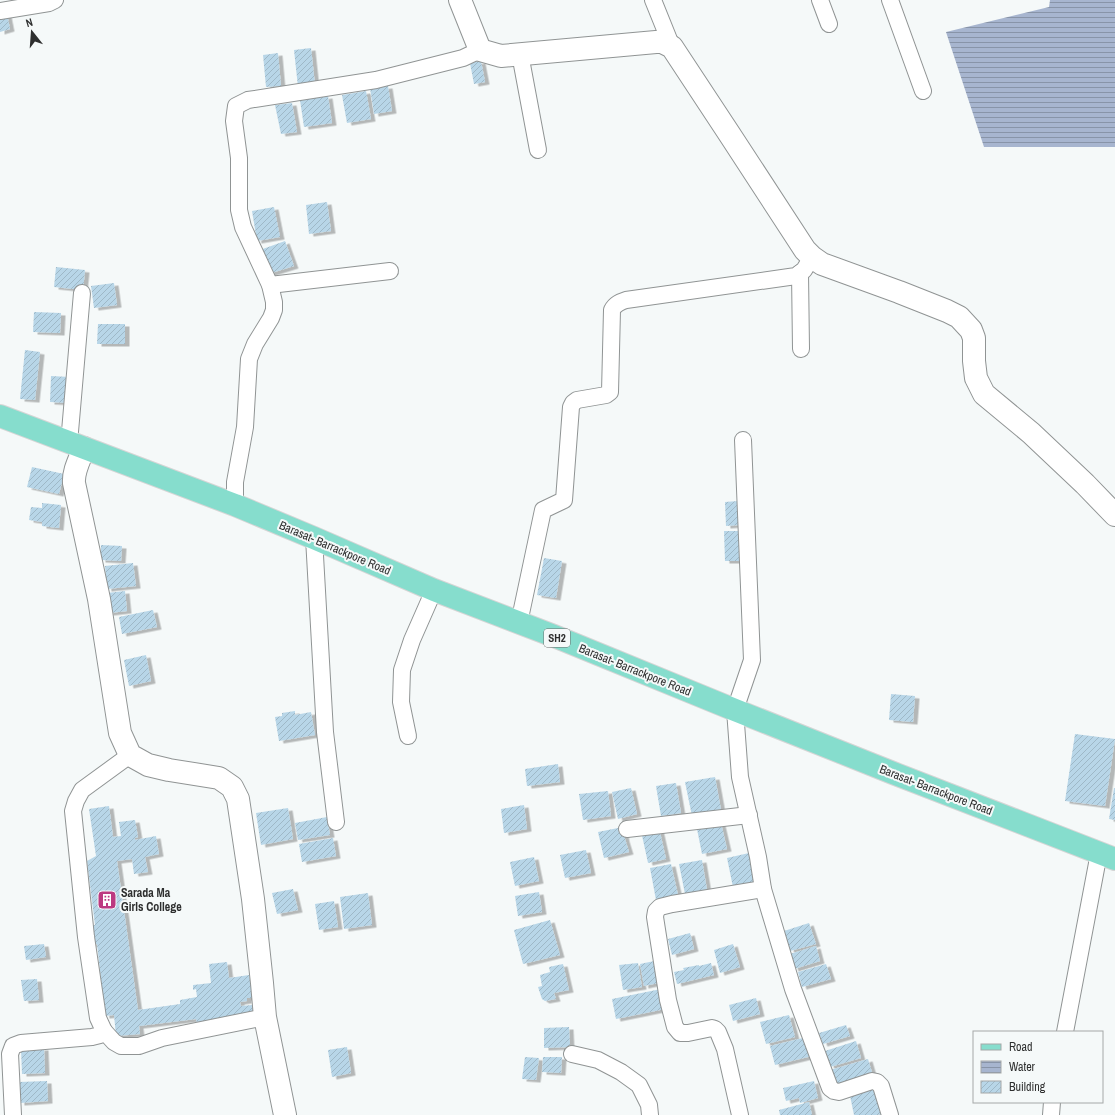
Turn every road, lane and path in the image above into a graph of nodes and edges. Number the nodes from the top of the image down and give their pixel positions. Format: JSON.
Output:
{"nodes":[{"id":1,"x":55,"y":0,"type":"edge"},
{"id":2,"x":460,"y":0,"type":"edge"},
{"id":3,"x":653,"y":0,"type":"edge"},
{"id":4,"x":820,"y":0,"type":"edge"},
{"id":5,"x":890,"y":0,"type":"edge"},
{"id":6,"x":0,"y":11,"type":"edge"},
{"id":7,"x":829,"y":24,"type":"dead end"},
{"id":8,"x":672,"y":47,"type":"junction"},
{"id":9,"x":480,"y":50,"type":"junction"},
{"id":10,"x":520,"y":54,"type":"junction"},
{"id":11,"x":923,"y":91,"type":"dead end"},
{"id":12,"x":538,"y":150,"type":"dead end"},
{"id":13,"x":806,"y":265,"type":"junction"},
{"id":14,"x":390,"y":271,"type":"dead end"},
{"id":15,"x":270,"y":285,"type":"junction"},
{"id":16,"x":82,"y":294,"type":"dead end"},
{"id":17,"x":801,"y":349,"type":"dead end"},
{"id":18,"x":0,"y":416,"type":"edge"},
{"id":19,"x":743,"y":440,"type":"dead end"},
{"id":20,"x":76,"y":446,"type":"junction"},
{"id":21,"x":234,"y":506,"type":"junction"},
{"id":22,"x":1115,"y":515,"type":"edge"},
{"id":23,"x":314,"y":538,"type":"junction"},
{"id":24,"x":434,"y":590,"type":"junction"},
{"id":25,"x":519,"y":623,"type":"junction"},
{"id":26,"x":735,"y":710,"type":"junction"},
{"id":27,"x":408,"y":736,"type":"dead end"},
{"id":28,"x":130,"y":755,"type":"junction"},
{"id":29,"x":749,"y":815,"type":"junction"},
{"id":30,"x":336,"y":822,"type":"dead end"},
{"id":31,"x":627,"y":829,"type":"dead end"},
{"id":32,"x":1107,"y":856,"type":"edge"},
{"id":33,"x":762,"y":889,"type":"junction"},
{"id":34,"x":265,"y":1017,"type":"junction"},
{"id":35,"x":104,"y":1031,"type":"junction"},
{"id":36,"x":1065,"y":1031,"type":"edge"},
{"id":37,"x":572,"y":1054,"type":"dead end"},
{"id":38,"x":1052,"y":1103,"type":"edge"},
{"id":39,"x":13,"y":1115,"type":"edge"},
{"id":40,"x":285,"y":1115,"type":"edge"},
{"id":41,"x":650,"y":1115,"type":"edge"},
{"id":42,"x":740,"y":1115,"type":"edge"},
{"id":43,"x":890,"y":1115,"type":"edge"},
{"id":44,"x":1051,"y":1115,"type":"edge"}],
"edges":[{"from":1,"to":6,"type":"street"},
{"from":2,"to":9,"type":"street"},
{"from":3,"to":8,"type":"street"},
{"from":4,"to":7,"type":"street"},
{"from":5,"to":11,"type":"street"},
{"from":8,"to":10,"type":"street"},
{"from":8,"to":13,"type":"street"},
{"from":9,"to":10,"type":"street"},
{"from":9,"to":15,"type":"street"},
{"from":10,"to":12,"type":"street"},
{"from":13,"to":17,"type":"street"},
{"from":13,"to":22,"type":"street"},
{"from":13,"to":25,"type":"street"},
{"from":14,"to":15,"type":"street"},
{"from":15,"to":21,"type":"street"},
{"from":16,"to":20,"type":"street"},
{"from":18,"to":20,"type":"main road","name":"Barasat- Barrackpore Road","number":"SH2"},
{"from":19,"to":26,"type":"street"},
{"from":20,"to":21,"type":"main road","name":"Barasat- Barrackpore Road","number":"SH2"},
{"from":20,"to":28,"type":"street"},
{"from":21,"to":23,"type":"main road","name":"Barasat- Barrackpore Road","number":"SH2"},
{"from":23,"to":24,"type":"main road","name":"Barasat- Barrackpore Road","number":"SH2"},
{"from":23,"to":30,"type":"street"},
{"from":24,"to":25,"type":"main road","name":"Barasat- Barrackpore Road","number":"SH2"},
{"from":24,"to":27,"type":"street"},
{"from":25,"to":26,"type":"main road","name":"Barasat- Barrackpore Road","number":"SH2"},
{"from":26,"to":29,"type":"street"},
{"from":26,"to":32,"type":"main road","name":"Barasat- Barrackpore Road","number":"SH2"},
{"from":28,"to":34,"type":"street"},
{"from":28,"to":35,"type":"street"},
{"from":29,"to":31,"type":"street"},
{"from":29,"to":33,"type":"street"},
{"from":32,"to":36,"type":"street"},
{"from":33,"to":42,"type":"street"},
{"from":33,"to":43,"type":"street"},
{"from":34,"to":35,"type":"street"},
{"from":34,"to":40,"type":"street"},
{"from":35,"to":39,"type":"street"},
{"from":37,"to":41,"type":"street"},
{"from":38,"to":44,"type":"street"}]}
